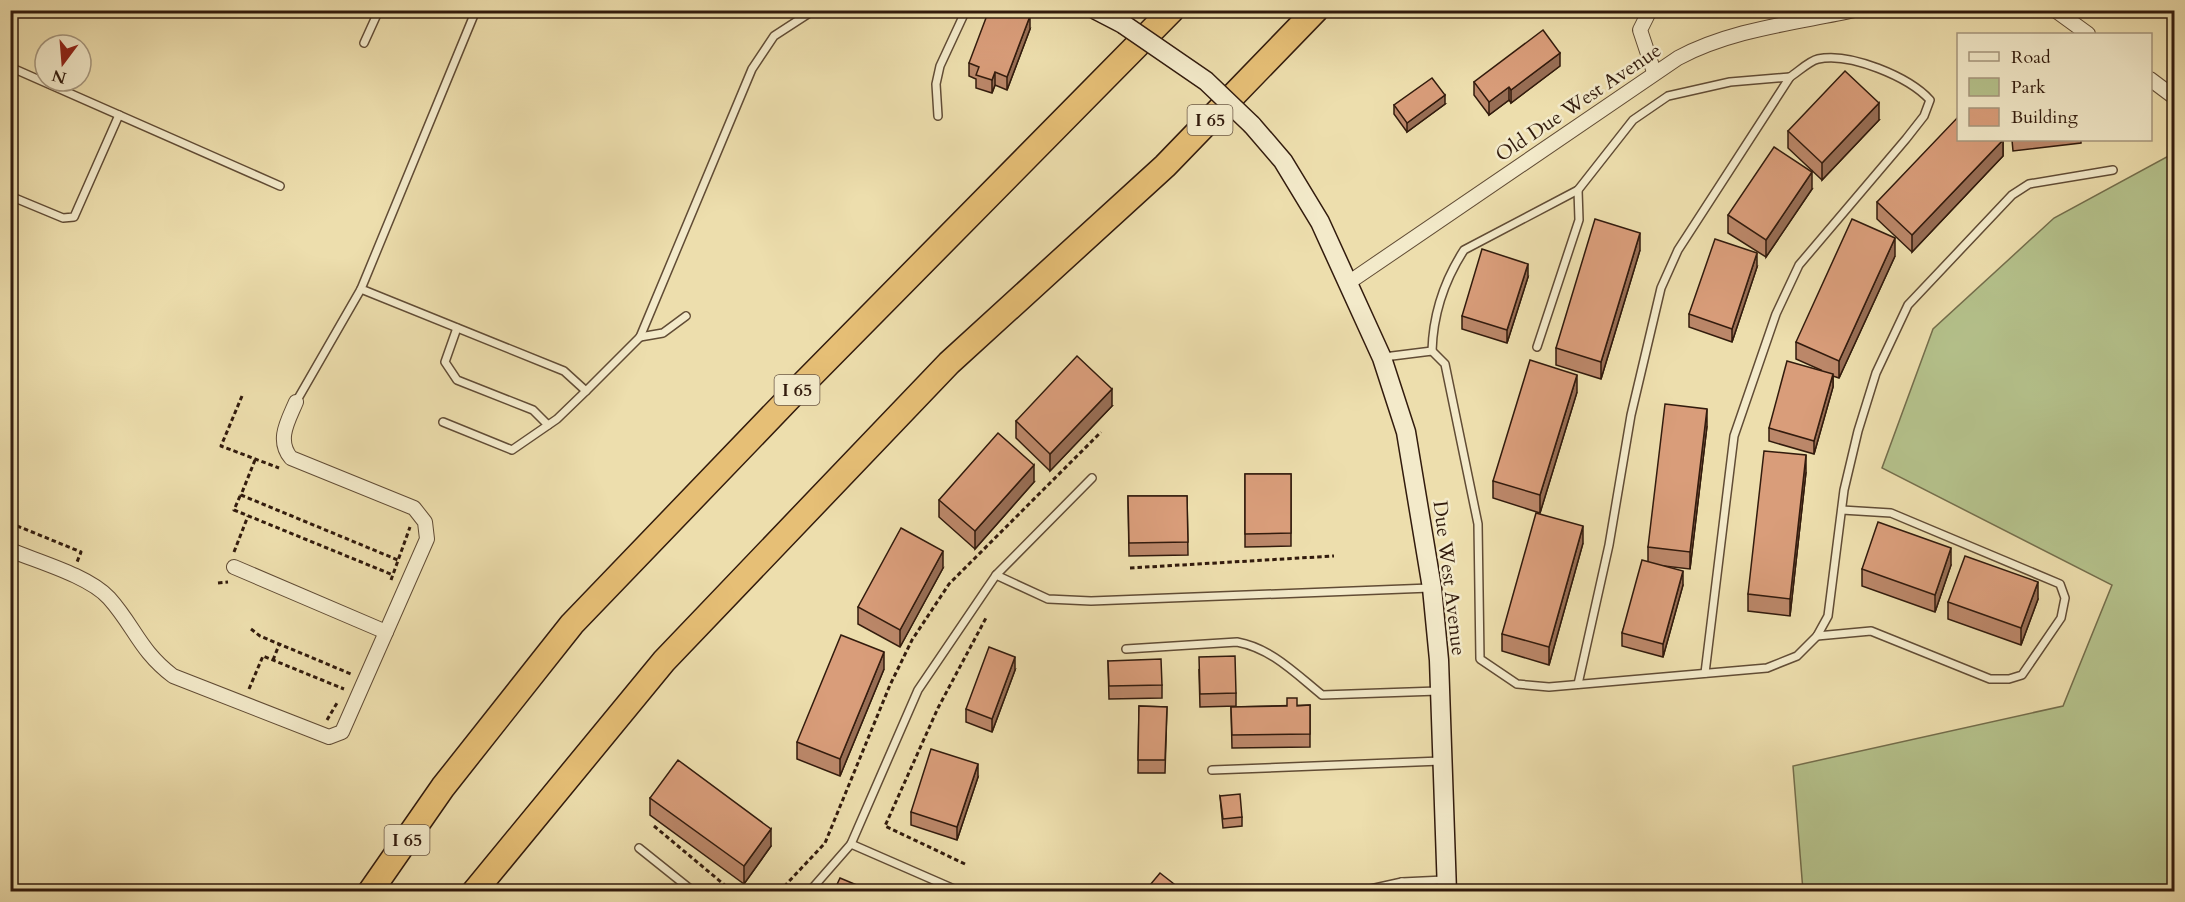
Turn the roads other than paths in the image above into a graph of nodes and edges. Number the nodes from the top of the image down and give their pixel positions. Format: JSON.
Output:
{"nodes":[{"id":1,"x":379,"y":10,"type":"edge"},
{"id":2,"x":476,"y":10,"type":"edge"},
{"id":3,"x":814,"y":10,"type":"edge"},
{"id":4,"x":966,"y":10,"type":"edge"},
{"id":5,"x":1096,"y":10,"type":"edge"},
{"id":6,"x":1172,"y":10,"type":"edge"},
{"id":7,"x":1316,"y":10,"type":"edge"},
{"id":8,"x":1650,"y":10,"type":"edge"},
{"id":9,"x":1855,"y":10,"type":"edge"},
{"id":10,"x":2055,"y":10,"type":"edge"},
{"id":11,"x":2087,"y":33,"type":"edge"},
{"id":12,"x":364,"y":43,"type":"dead end"},
{"id":13,"x":10,"y":67,"type":"edge"},
{"id":14,"x":1654,"y":72,"type":"junction"},
{"id":15,"x":1790,"y":77,"type":"junction"},
{"id":16,"x":2152,"y":80,"type":"edge"},
{"id":17,"x":2175,"y":97,"type":"edge"},
{"id":18,"x":119,"y":115,"type":"junction"},
{"id":19,"x":938,"y":116,"type":"dead end"},
{"id":20,"x":2113,"y":170,"type":"dead end"},
{"id":21,"x":280,"y":186,"type":"dead end"},
{"id":22,"x":1578,"y":190,"type":"junction"},
{"id":23,"x":10,"y":196,"type":"edge"},
{"id":24,"x":1348,"y":282,"type":"junction"},
{"id":25,"x":361,"y":289,"type":"junction"},
{"id":26,"x":686,"y":315,"type":"dead end"},
{"id":27,"x":457,"y":328,"type":"junction"},
{"id":28,"x":640,"y":337,"type":"junction"},
{"id":29,"x":1537,"y":347,"type":"dead end"},
{"id":30,"x":1432,"y":351,"type":"junction"},
{"id":31,"x":1382,"y":358,"type":"junction"},
{"id":32,"x":586,"y":391,"type":"junction"},
{"id":33,"x":296,"y":402,"type":"joint"},
{"id":34,"x":442,"y":422,"type":"dead end"},
{"id":35,"x":548,"y":425,"type":"junction"},
{"id":36,"x":1092,"y":478,"type":"dead end"},
{"id":37,"x":1842,"y":510,"type":"junction"},
{"id":38,"x":10,"y":550,"type":"edge"},
{"id":39,"x":234,"y":568,"type":"road end"},
{"id":40,"x":996,"y":575,"type":"junction"},
{"id":41,"x":1432,"y":588,"type":"junction"},
{"id":42,"x":386,"y":632,"type":"junction"},
{"id":43,"x":1817,"y":636,"type":"junction"},
{"id":44,"x":1126,"y":649,"type":"dead end"},
{"id":45,"x":1705,"y":673,"type":"junction"},
{"id":46,"x":1578,"y":684,"type":"junction"},
{"id":47,"x":1440,"y":690,"type":"junction"},
{"id":48,"x":1443,"y":761,"type":"junction"},
{"id":49,"x":1212,"y":770,"type":"dead end"},
{"id":50,"x":851,"y":844,"type":"junction"},
{"id":51,"x":639,"y":848,"type":"dead end"},
{"id":52,"x":1402,"y":882,"type":"junction"},
{"id":53,"x":1447,"y":886,"type":"edge"},
{"id":54,"x":370,"y":891,"type":"edge"},
{"id":55,"x":474,"y":891,"type":"edge"},
{"id":56,"x":694,"y":891,"type":"edge"},
{"id":57,"x":809,"y":891,"type":"edge"},
{"id":58,"x":961,"y":891,"type":"edge"},
{"id":59,"x":1357,"y":891,"type":"edge"},
{"id":60,"x":1402,"y":891,"type":"edge"}],
"edges":[{"from":1,"to":12,"type":"lane"},
{"from":2,"to":25,"type":"lane"},
{"from":3,"to":28,"type":"lane"},
{"from":4,"to":19,"type":"lane"},
{"from":5,"to":24,"type":"main road","name":"Due West Avenue","bridge":true},
{"from":6,"to":54,"type":"highway","number":"I 65"},
{"from":7,"to":55,"type":"highway","number":"I 65"},
{"from":8,"to":14,"type":"street"},
{"from":9,"to":14,"type":"street","name":"Old Due West Avenue"},
{"from":10,"to":11,"type":"street"},
{"from":13,"to":18,"type":"lane"},
{"from":14,"to":24,"type":"street","name":"Old Due West Avenue"},
{"from":15,"to":22,"type":"lane"},
{"from":15,"to":45,"type":"lane"},
{"from":15,"to":46,"type":"lane"},
{"from":16,"to":17,"type":"street"},
{"from":18,"to":21,"type":"lane"},
{"from":18,"to":23,"type":"lane"},
{"from":20,"to":37,"type":"lane"},
{"from":22,"to":29,"type":"lane"},
{"from":22,"to":30,"type":"lane"},
{"from":24,"to":31,"type":"main road","name":"Due West Avenue"},
{"from":25,"to":27,"type":"lane"},
{"from":25,"to":33,"type":"lane"},
{"from":26,"to":28,"type":"lane"},
{"from":27,"to":32,"type":"lane"},
{"from":27,"to":35,"type":"lane"},
{"from":28,"to":32,"type":"lane"},
{"from":30,"to":31,"type":"lane"},
{"from":30,"to":46,"type":"lane"},
{"from":31,"to":41,"type":"main road","name":"Due West Avenue"},
{"from":32,"to":35,"type":"lane"},
{"from":33,"to":42,"type":"street"},
{"from":34,"to":35,"type":"lane"},
{"from":36,"to":40,"type":"lane"},
{"from":37,"to":43,"type":"lane"},
{"from":37,"to":43,"type":"lane"},
{"from":38,"to":42,"type":"street"},
{"from":39,"to":42,"type":"street"},
{"from":40,"to":41,"type":"lane"},
{"from":40,"to":50,"type":"lane"},
{"from":41,"to":47,"type":"main road","name":"Due West Avenue"},
{"from":43,"to":45,"type":"lane"},
{"from":44,"to":47,"type":"lane"},
{"from":45,"to":46,"type":"lane"},
{"from":47,"to":48,"type":"main road","name":"Due West Avenue"},
{"from":48,"to":49,"type":"lane"},
{"from":48,"to":53,"type":"main road","name":"Due West Avenue"},
{"from":50,"to":57,"type":"lane"},
{"from":50,"to":58,"type":"lane"},
{"from":51,"to":56,"type":"lane"},
{"from":52,"to":53,"type":"lane"},
{"from":52,"to":59,"type":"lane"},
{"from":52,"to":60,"type":"lane"}]}
